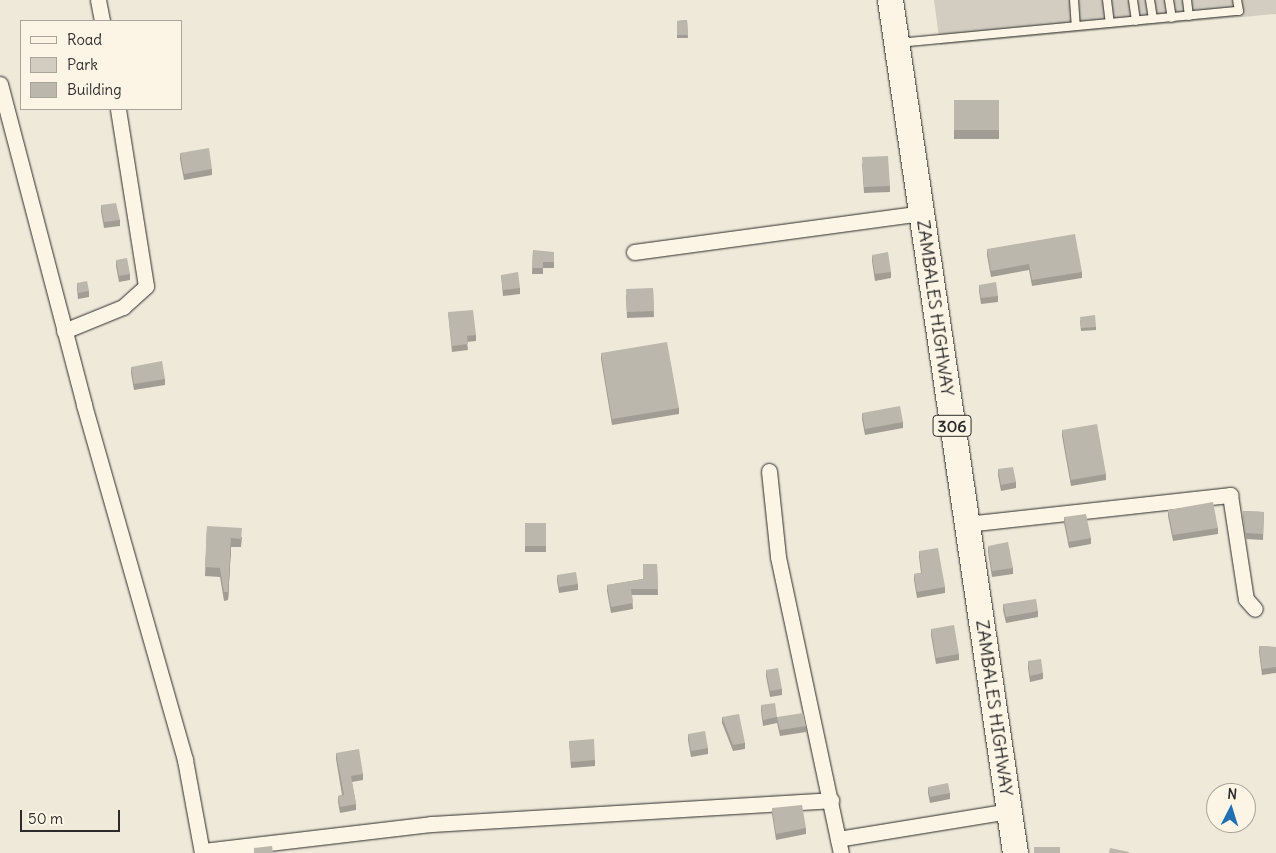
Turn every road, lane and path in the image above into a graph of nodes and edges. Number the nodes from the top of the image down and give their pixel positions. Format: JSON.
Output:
{"nodes":[{"id":1,"x":98,"y":0,"type":"edge"},
{"id":2,"x":890,"y":0,"type":"edge"},
{"id":3,"x":1074,"y":0,"type":"edge"},
{"id":4,"x":1107,"y":0,"type":"edge"},
{"id":5,"x":1133,"y":0,"type":"edge"},
{"id":6,"x":1150,"y":0,"type":"edge"},
{"id":7,"x":1169,"y":0,"type":"edge"},
{"id":8,"x":1187,"y":0,"type":"edge"},
{"id":9,"x":1237,"y":0,"type":"edge"},
{"id":10,"x":1189,"y":16,"type":"junction"},
{"id":11,"x":1172,"y":18,"type":"junction"},
{"id":12,"x":1152,"y":19,"type":"junction"},
{"id":13,"x":102,"y":20,"type":"edge"},
{"id":14,"x":1136,"y":21,"type":"junction"},
{"id":15,"x":1110,"y":23,"type":"junction"},
{"id":16,"x":1076,"y":26,"type":"junction"},
{"id":17,"x":896,"y":43,"type":"junction"},
{"id":18,"x":0,"y":84,"type":"edge"},
{"id":19,"x":118,"y":110,"type":"edge"},
{"id":20,"x":921,"y":213,"type":"junction"},
{"id":21,"x":634,"y":252,"type":"dead end"},
{"id":22,"x":64,"y":331,"type":"junction"},
{"id":23,"x":769,"y":470,"type":"dead end"},
{"id":24,"x":967,"y":524,"type":"junction"},
{"id":25,"x":1255,"y":609,"type":"dead end"},
{"id":26,"x":831,"y":800,"type":"junction"},
{"id":27,"x":1009,"y":811,"type":"junction"},
{"id":28,"x":839,"y":846,"type":"edge"},
{"id":29,"x":202,"y":852,"type":"edge"},
{"id":30,"x":1015,"y":853,"type":"edge"}],
"edges":[{"from":1,"to":13,"type":"street"},
{"from":2,"to":17,"type":"main road","name":"ZAMBALES HIGHWAY","number":"306"},
{"from":3,"to":16,"type":"lane"},
{"from":4,"to":15,"type":"lane"},
{"from":5,"to":14,"type":"lane"},
{"from":6,"to":12,"type":"lane"},
{"from":7,"to":11,"type":"lane"},
{"from":8,"to":10,"type":"lane"},
{"from":9,"to":10,"type":"lane"},
{"from":10,"to":11,"type":"lane"},
{"from":11,"to":12,"type":"lane"},
{"from":12,"to":14,"type":"lane"},
{"from":14,"to":15,"type":"lane"},
{"from":15,"to":16,"type":"lane"},
{"from":16,"to":17,"type":"lane"},
{"from":17,"to":20,"type":"main road","name":"ZAMBALES HIGHWAY","number":"306"},
{"from":18,"to":22,"type":"street"},
{"from":19,"to":22,"type":"street"},
{"from":20,"to":21,"type":"street"},
{"from":20,"to":24,"type":"main road","name":"ZAMBALES HIGHWAY","number":"306"},
{"from":22,"to":29,"type":"street"},
{"from":23,"to":26,"type":"street"},
{"from":24,"to":25,"type":"street"},
{"from":24,"to":27,"type":"main road","name":"ZAMBALES HIGHWAY","number":"306"},
{"from":26,"to":28,"type":"street"},
{"from":26,"to":29,"type":"street"},
{"from":27,"to":28,"type":"street"},
{"from":27,"to":30,"type":"main road","name":"ZAMBALES HIGHWAY","number":"306"}]}
